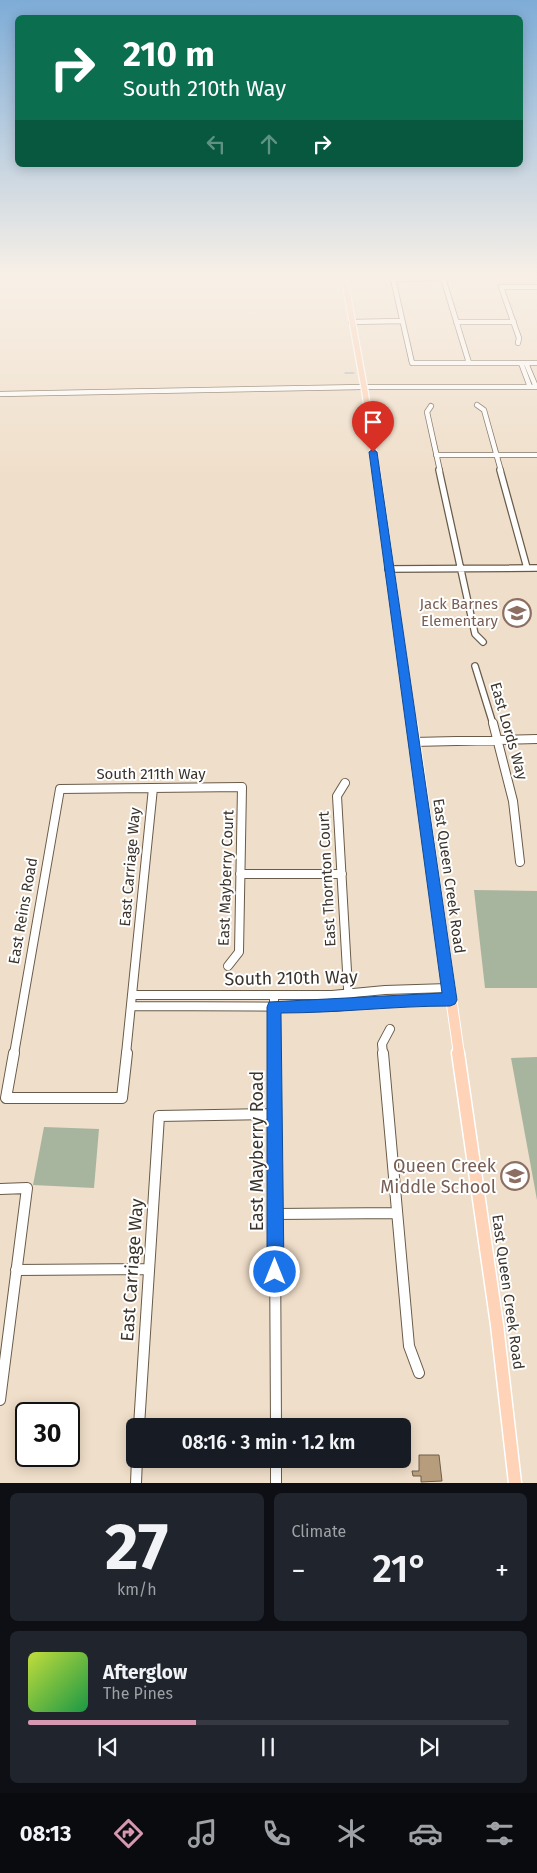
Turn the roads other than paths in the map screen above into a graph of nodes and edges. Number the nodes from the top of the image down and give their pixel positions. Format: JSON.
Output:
{"nodes":[{"id":1,"x":355,"y":345,"type":"edge"},
{"id":2,"x":408,"y":345,"type":"edge"},
{"id":3,"x":463,"y":345,"type":"edge"},
{"id":4,"x":523,"y":363,"type":"junction"},
{"id":5,"x":537,"y":363,"type":"edge"},
{"id":6,"x":469,"y":364,"type":"junction"},
{"id":7,"x":362,"y":387,"type":"junction"},
{"id":8,"x":534,"y":387,"type":"edge"},
{"id":9,"x":0,"y":394,"type":"edge"},
{"id":10,"x":477,"y":405,"type":"dead end"},
{"id":11,"x":431,"y":406,"type":"dead end"},
{"id":12,"x":436,"y":455,"type":"junction"},
{"id":13,"x":498,"y":455,"type":"junction"},
{"id":14,"x":537,"y":455,"type":"edge"},
{"id":15,"x":527,"y":568,"type":"junction"},
{"id":16,"x":537,"y":568,"type":"edge"},
{"id":17,"x":388,"y":569,"type":"junction"},
{"id":18,"x":460,"y":569,"type":"junction"},
{"id":19,"x":483,"y":642,"type":"dead end"},
{"id":20,"x":476,"y":666,"type":"dead end"},
{"id":21,"x":537,"y":739,"type":"edge"},
{"id":22,"x":499,"y":740,"type":"junction"},
{"id":23,"x":413,"y":742,"type":"junction"},
{"id":24,"x":345,"y":783,"type":"dead end"},
{"id":25,"x":242,"y":787,"type":"joint"},
{"id":26,"x":153,"y":788,"type":"junction"},
{"id":27,"x":60,"y":789,"type":"joint"},
{"id":28,"x":520,"y":862,"type":"dead end"},
{"id":29,"x":240,"y":874,"type":"junction"},
{"id":30,"x":342,"y":874,"type":"junction"},
{"id":31,"x":228,"y":966,"type":"dead end"},
{"id":32,"x":449,"y":994,"type":"junction"},
{"id":33,"x":134,"y":995,"type":"junction"},
{"id":34,"x":274,"y":995,"type":"junction"},
{"id":35,"x":349,"y":995,"type":"junction"},
{"id":36,"x":133,"y":1006,"type":"junction"},
{"id":37,"x":349,"y":1006,"type":"junction"},
{"id":38,"x":274,"y":1007,"type":"junction"},
{"id":39,"x":390,"y":1029,"type":"dead end"},
{"id":40,"x":122,"y":1098,"type":"joint"},
{"id":41,"x":274,"y":1114,"type":"junction"},
{"id":42,"x":0,"y":1189,"type":"edge"},
{"id":43,"x":397,"y":1213,"type":"junction"},
{"id":44,"x":275,"y":1214,"type":"junction"},
{"id":45,"x":149,"y":1268,"type":"junction"},
{"id":46,"x":16,"y":1270,"type":"junction"},
{"id":47,"x":419,"y":1373,"type":"dead end"},
{"id":48,"x":0,"y":1400,"type":"edge"},
{"id":49,"x":140,"y":1418,"type":"edge"},
{"id":50,"x":276,"y":1418,"type":"edge"},
{"id":51,"x":137,"y":1468,"type":"edge"},
{"id":52,"x":276,"y":1468,"type":"edge"},
{"id":53,"x":136,"y":1483,"type":"edge"},
{"id":54,"x":276,"y":1483,"type":"edge"},
{"id":55,"x":516,"y":1483,"type":"edge"}],
"edges":[{"from":1,"to":7,"type":"main road","name":"East Queen Creek Road"},
{"from":2,"to":6,"type":"street"},
{"from":3,"to":6,"type":"street"},
{"from":4,"to":5,"type":"street"},
{"from":4,"to":6,"type":"street"},
{"from":4,"to":8,"type":"street"},
{"from":7,"to":8,"type":"street"},
{"from":7,"to":9,"type":"street"},
{"from":7,"to":17,"type":"main road","name":"East Queen Creek Road"},
{"from":10,"to":13,"type":"street"},
{"from":11,"to":12,"type":"street"},
{"from":12,"to":13,"type":"street"},
{"from":12,"to":18,"type":"street"},
{"from":13,"to":14,"type":"street"},
{"from":13,"to":15,"type":"street"},
{"from":15,"to":16,"type":"street"},
{"from":15,"to":18,"type":"street"},
{"from":17,"to":18,"type":"street"},
{"from":17,"to":23,"type":"main road","name":"East Queen Creek Road"},
{"from":18,"to":19,"type":"street"},
{"from":20,"to":22,"type":"street","name":"East Lords Way"},
{"from":21,"to":22,"type":"street"},
{"from":22,"to":23,"type":"street"},
{"from":22,"to":28,"type":"street","name":"East Lords Way"},
{"from":23,"to":32,"type":"main road","name":"East Queen Creek Road"},
{"from":24,"to":30,"type":"street","name":"East Thornton Court"},
{"from":25,"to":26,"type":"street","name":"South 211th Way"},
{"from":25,"to":29,"type":"street","name":"East Mayberry Court"},
{"from":26,"to":27,"type":"street","name":"South 211th Way"},
{"from":26,"to":33,"type":"street","name":"East Carriage Way"},
{"from":27,"to":40,"type":"street","name":"East Reins Road"},
{"from":29,"to":30,"type":"street"},
{"from":29,"to":31,"type":"street","name":"East Mayberry Court"},
{"from":30,"to":35,"type":"street","name":"East Thornton Court"},
{"from":32,"to":35,"type":"street","name":"South 210th Way"},
{"from":32,"to":37,"type":"street","name":"South 210th Way"},
{"from":32,"to":55,"type":"main road","name":"East Queen Creek Road"},
{"from":33,"to":34,"type":"street","name":"South 210th Way"},
{"from":33,"to":36,"type":"street","name":"East Carriage Way"},
{"from":34,"to":35,"type":"street","name":"South 210th Way"},
{"from":34,"to":38,"type":"street","name":"East Mayberry Road"},
{"from":35,"to":37,"type":"street","name":"East Thornton Court"},
{"from":36,"to":38,"type":"street","name":"South 210th Way"},
{"from":36,"to":40,"type":"street","name":"East Carriage Way"},
{"from":37,"to":38,"type":"street","name":"South 210th Way"},
{"from":38,"to":41,"type":"street","name":"East Mayberry Road"},
{"from":39,"to":43,"type":"street"},
{"from":41,"to":44,"type":"street","name":"East Mayberry Road"},
{"from":41,"to":45,"type":"street","name":"East Carriage Way"},
{"from":42,"to":46,"type":"street"},
{"from":43,"to":44,"type":"street"},
{"from":43,"to":47,"type":"street"},
{"from":44,"to":50,"type":"street","name":"East Mayberry Road"},
{"from":45,"to":46,"type":"street"},
{"from":45,"to":49,"type":"street","name":"East Carriage Way"},
{"from":46,"to":48,"type":"street"},
{"from":51,"to":53,"type":"street"},
{"from":52,"to":54,"type":"street"}]}
